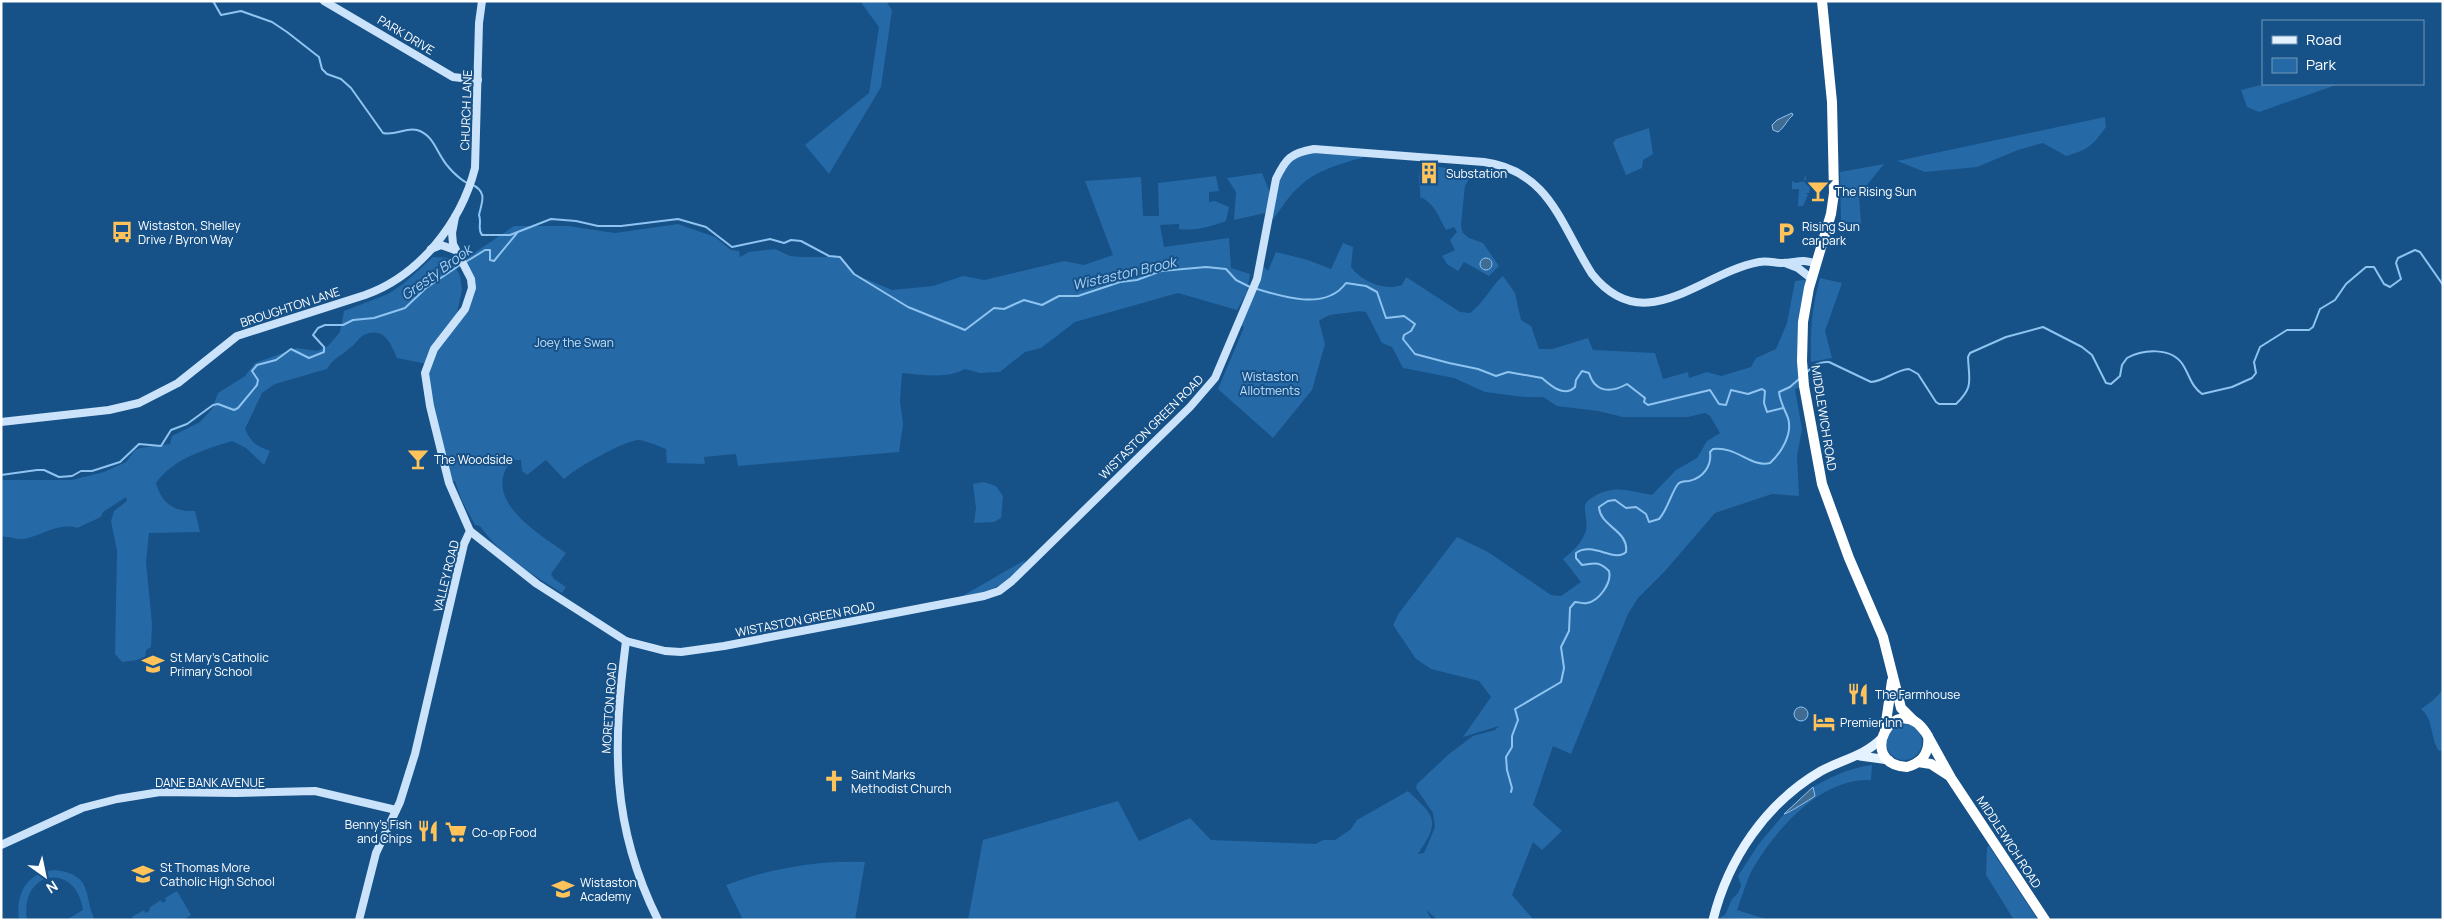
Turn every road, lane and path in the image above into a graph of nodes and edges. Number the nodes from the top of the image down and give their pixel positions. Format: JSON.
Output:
{"nodes":[{"id":1,"x":324,"y":1,"type":"edge"},
{"id":2,"x":482,"y":1,"type":"edge"},
{"id":3,"x":1822,"y":1,"type":"edge"},
{"id":4,"x":478,"y":80,"type":"junction"},
{"id":5,"x":455,"y":216,"type":"junction"},
{"id":6,"x":430,"y":249,"type":"junction"},
{"id":7,"x":455,"y":250,"type":"junction"},
{"id":8,"x":1783,"y":263,"type":"junction"},
{"id":9,"x":1816,"y":264,"type":"junction"},
{"id":10,"x":1812,"y":279,"type":"junction"},
{"id":11,"x":1,"y":422,"type":"edge"},
{"id":12,"x":470,"y":531,"type":"junction"},
{"id":13,"x":626,"y":641,"type":"junction"},
{"id":14,"x":1892,"y":680,"type":"junction"},
{"id":15,"x":1913,"y":720,"type":"junction"},
{"id":16,"x":1883,"y":734,"type":"junction"},
{"id":17,"x":1928,"y":736,"type":"junction"},
{"id":18,"x":1858,"y":755,"type":"junction"},
{"id":19,"x":1889,"y":760,"type":"junction"},
{"id":20,"x":1918,"y":762,"type":"junction"},
{"id":21,"x":1951,"y":778,"type":"junction"},
{"id":22,"x":396,"y":810,"type":"junction"},
{"id":23,"x":1,"y":845,"type":"edge"},
{"id":24,"x":359,"y":920,"type":"edge"},
{"id":25,"x":658,"y":920,"type":"edge"},
{"id":26,"x":1713,"y":920,"type":"edge"},
{"id":27,"x":2045,"y":920,"type":"edge"}],
"edges":[{"from":1,"to":4,"type":"street","name":"PARK DRIVE"},
{"from":2,"to":4,"type":"street","name":"CHURCH LANE"},
{"from":3,"to":9,"type":"highway","name":"MIDDLEWICH ROAD"},
{"from":4,"to":5,"type":"street","name":"CHURCH LANE"},
{"from":5,"to":6,"type":"street","name":"BROUGHTON LANE"},
{"from":5,"to":7,"type":"street","name":"VALLEY ROAD"},
{"from":6,"to":7,"type":"street"},
{"from":6,"to":11,"type":"street","name":"BROUGHTON LANE"},
{"from":7,"to":12,"type":"street","name":"VALLEY ROAD"},
{"from":8,"to":9,"type":"street","name":"WISTASTON GREEN ROAD"},
{"from":8,"to":10,"type":"street","name":"WISTASTON GREEN ROAD"},
{"from":8,"to":13,"type":"street","name":"WISTASTON GREEN ROAD"},
{"from":9,"to":10,"type":"highway","name":"MIDDLEWICH ROAD"},
{"from":10,"to":14,"type":"highway","name":"MIDDLEWICH ROAD"},
{"from":12,"to":13,"type":"street","name":"WISTASTON GREEN ROAD"},
{"from":12,"to":22,"type":"street","name":"VALLEY ROAD"},
{"from":13,"to":25,"type":"street","name":"MORETON ROAD"},
{"from":14,"to":15,"type":"highway","name":"MIDDLEWICH ROAD"},
{"from":14,"to":16,"type":"highway","name":"MIDDLEWICH ROAD"},
{"from":15,"to":16,"type":"highway"},
{"from":15,"to":17,"type":"highway"},
{"from":16,"to":18,"type":"main road"},
{"from":16,"to":19,"type":"highway"},
{"from":17,"to":20,"type":"highway"},
{"from":17,"to":21,"type":"highway","name":"MIDDLEWICH ROAD"},
{"from":18,"to":19,"type":"main road"},
{"from":18,"to":26,"type":"main road"},
{"from":19,"to":20,"type":"highway"},
{"from":20,"to":21,"type":"highway","name":"MIDDLEWICH ROAD"},
{"from":21,"to":27,"type":"highway","name":"MIDDLEWICH ROAD"},
{"from":22,"to":23,"type":"street","name":"DANE BANK AVENUE"},
{"from":22,"to":24,"type":"street","name":"VALLEY ROAD"}]}
